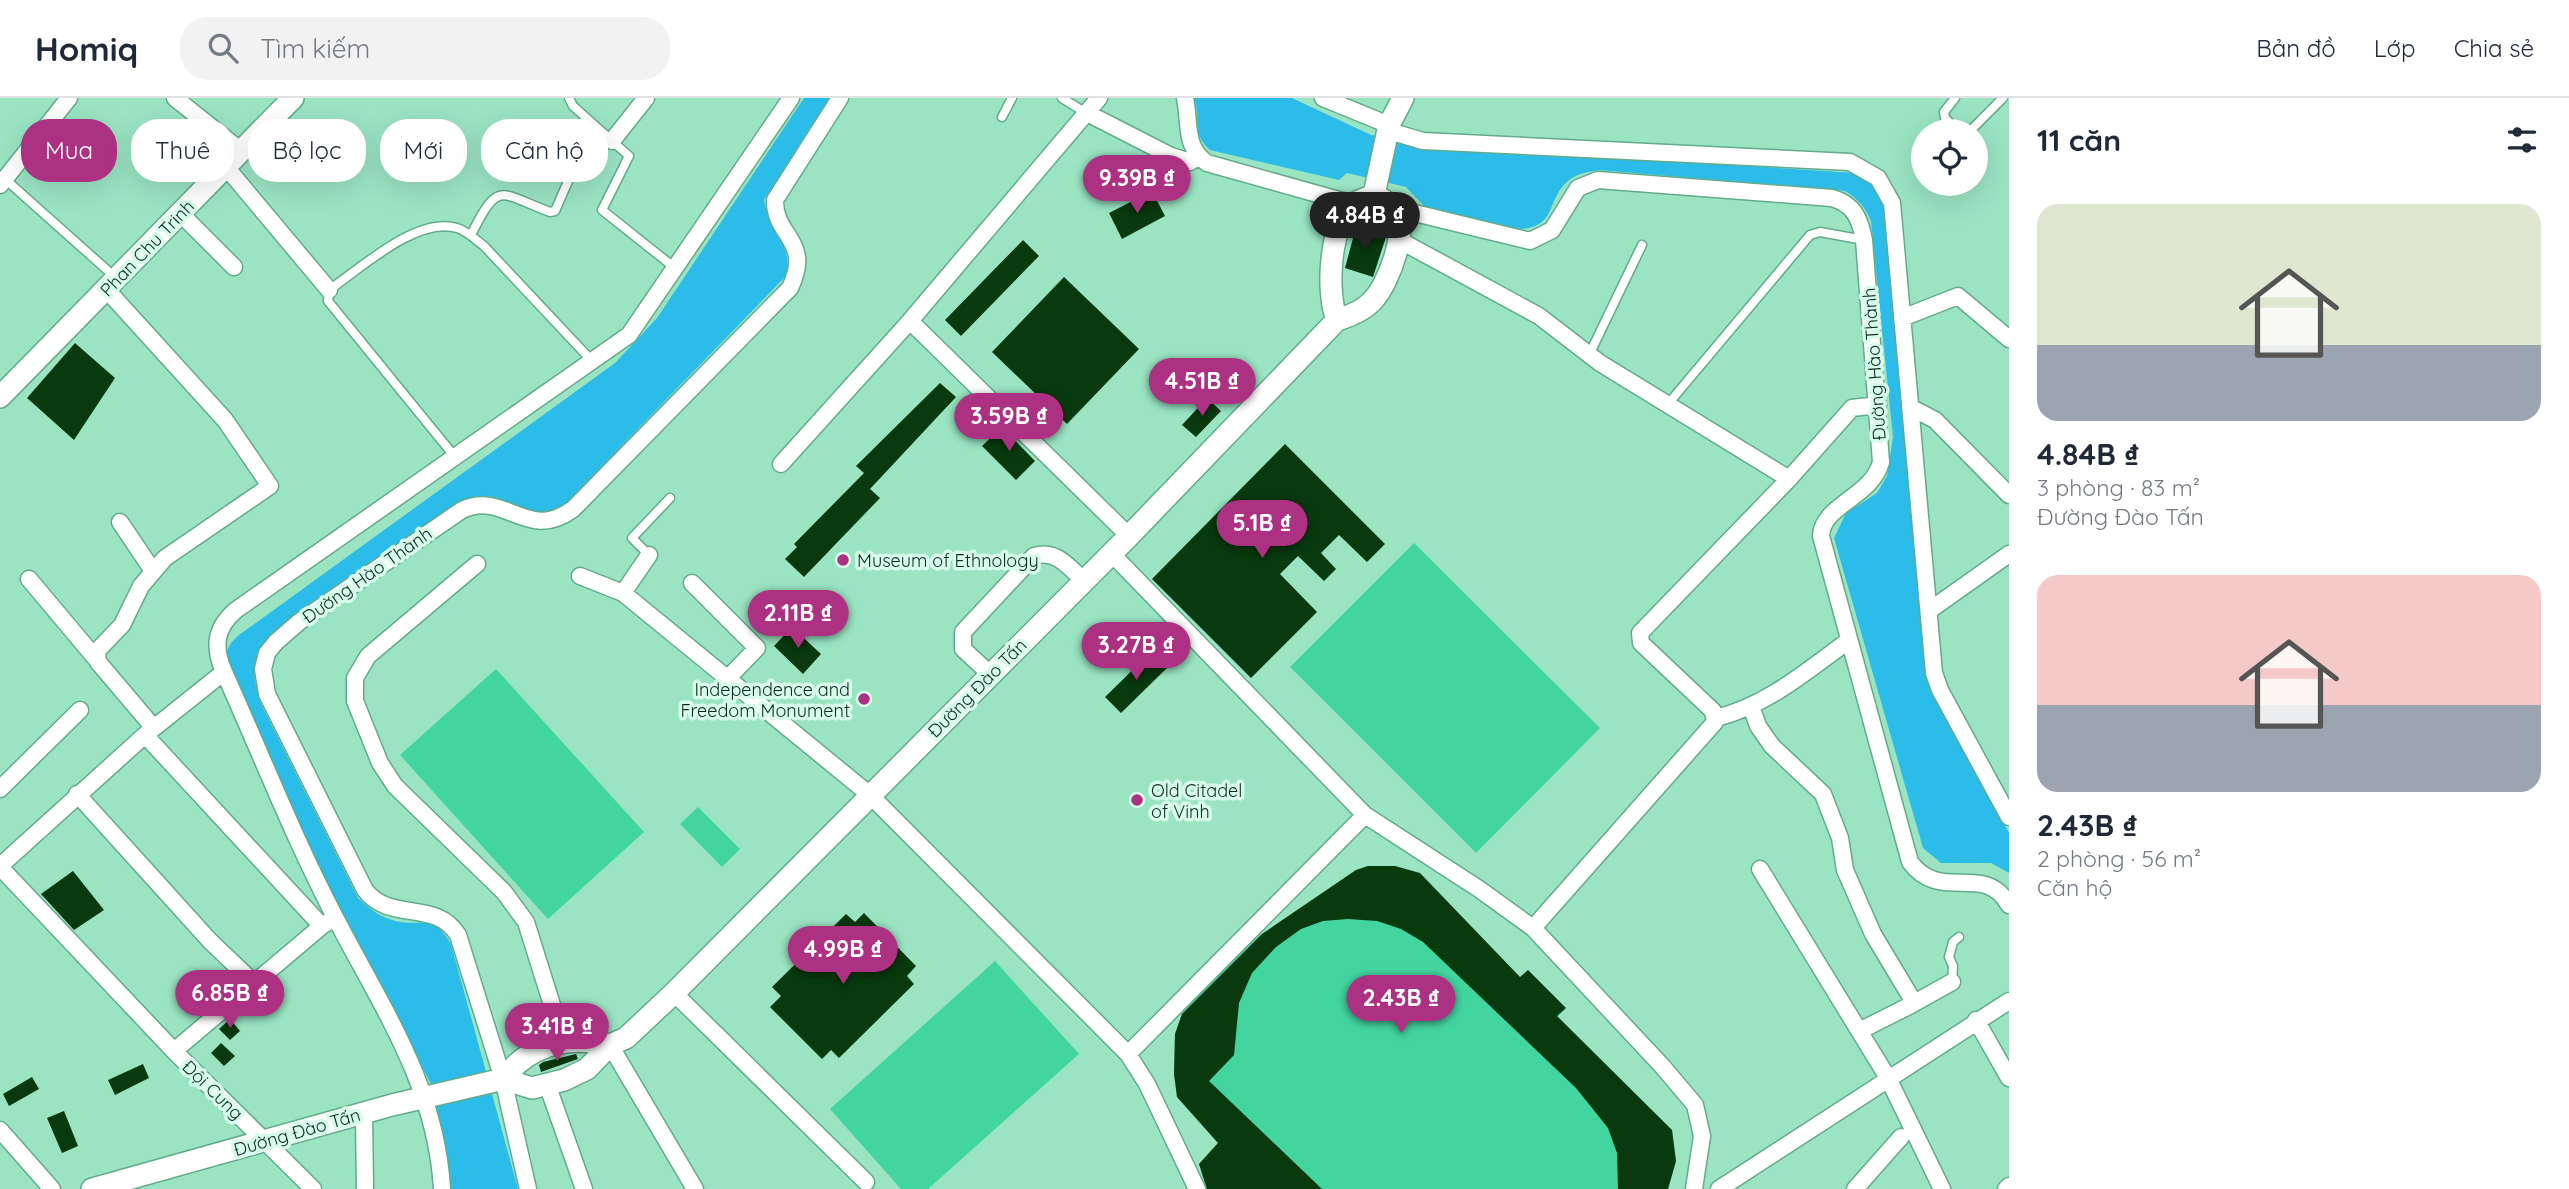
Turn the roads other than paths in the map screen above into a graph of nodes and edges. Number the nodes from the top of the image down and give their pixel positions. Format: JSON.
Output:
{"nodes":[{"id":1,"x":69,"y":98,"type":"edge"},
{"id":2,"x":175,"y":98,"type":"edge"},
{"id":3,"x":293,"y":98,"type":"edge"},
{"id":4,"x":569,"y":98,"type":"edge"},
{"id":5,"x":646,"y":98,"type":"edge"},
{"id":6,"x":791,"y":98,"type":"edge"},
{"id":7,"x":840,"y":98,"type":"edge"},
{"id":8,"x":1012,"y":98,"type":"edge"},
{"id":9,"x":1062,"y":98,"type":"edge"},
{"id":10,"x":1099,"y":98,"type":"edge"},
{"id":11,"x":1185,"y":98,"type":"edge"},
{"id":12,"x":1323,"y":98,"type":"edge"},
{"id":13,"x":1403,"y":98,"type":"edge"},
{"id":14,"x":1955,"y":98,"type":"edge"},
{"id":15,"x":2003,"y":98,"type":"edge"},
{"id":16,"x":1087,"y":113,"type":"junction"},
{"id":17,"x":1002,"y":117,"type":"dead end"},
{"id":18,"x":589,"y":119,"type":"edge"},
{"id":19,"x":1946,"y":119,"type":"edge"},
{"id":20,"x":1981,"y":119,"type":"edge"},
{"id":21,"x":1389,"y":131,"type":"junction"},
{"id":22,"x":608,"y":138,"type":"edge"},
{"id":23,"x":612,"y":141,"type":"junction"},
{"id":24,"x":241,"y":151,"type":"junction"},
{"id":25,"x":1198,"y":157,"type":"junction"},
{"id":26,"x":234,"y":158,"type":"edge"},
{"id":27,"x":234,"y":177,"type":"edge"},
{"id":28,"x":3,"y":182,"type":"edge"},
{"id":29,"x":211,"y":182,"type":"edge"},
{"id":30,"x":568,"y":182,"type":"edge"},
{"id":31,"x":1376,"y":190,"type":"junction"},
{"id":32,"x":1353,"y":204,"type":"junction"},
{"id":33,"x":1394,"y":208,"type":"junction"},
{"id":34,"x":180,"y":213,"type":"junction"},
{"id":35,"x":471,"y":235,"type":"junction"},
{"id":36,"x":1399,"y":240,"type":"junction"},
{"id":37,"x":1864,"y":240,"type":"junction"},
{"id":38,"x":1642,"y":245,"type":"dead end"},
{"id":39,"x":234,"y":267,"type":"dead end"},
{"id":40,"x":675,"y":268,"type":"junction"},
{"id":41,"x":111,"y":284,"type":"junction"},
{"id":42,"x":329,"y":290,"type":"junction"},
{"id":43,"x":1902,"y":318,"type":"junction"},
{"id":44,"x":1337,"y":320,"type":"junction"},
{"id":45,"x":911,"y":321,"type":"junction"},
{"id":46,"x":2009,"y":339,"type":"edge"},
{"id":47,"x":1589,"y":355,"type":"junction"},
{"id":48,"x":593,"y":362,"type":"junction"},
{"id":49,"x":0,"y":397,"type":"edge"},
{"id":50,"x":1668,"y":404,"type":"junction"},
{"id":51,"x":1878,"y":405,"type":"junction"},
{"id":52,"x":1910,"y":407,"type":"junction"},
{"id":53,"x":455,"y":457,"type":"junction"},
{"id":54,"x":781,"y":464,"type":"dead end"},
{"id":55,"x":1789,"y":479,"type":"junction"},
{"id":56,"x":2009,"y":495,"type":"edge"},
{"id":57,"x":670,"y":498,"type":"dead end"},
{"id":58,"x":120,"y":522,"type":"dead end"},
{"id":59,"x":1129,"y":536,"type":"junction"},
{"id":60,"x":1111,"y":553,"type":"junction"},
{"id":61,"x":2009,"y":554,"type":"edge"},
{"id":62,"x":649,"y":555,"type":"joint"},
{"id":63,"x":477,"y":564,"type":"dead end"},
{"id":64,"x":153,"y":571,"type":"junction"},
{"id":65,"x":580,"y":576,"type":"dead end"},
{"id":66,"x":29,"y":579,"type":"dead end"},
{"id":67,"x":1084,"y":581,"type":"junction"},
{"id":68,"x":692,"y":583,"type":"dead end"},
{"id":69,"x":623,"y":593,"type":"junction"},
{"id":70,"x":1930,"y":610,"type":"junction"},
{"id":71,"x":1847,"y":641,"type":"junction"},
{"id":72,"x":97,"y":660,"type":"junction"},
{"id":73,"x":224,"y":672,"type":"junction"},
{"id":74,"x":990,"y":674,"type":"junction"},
{"id":75,"x":726,"y":680,"type":"junction"},
{"id":76,"x":1751,"y":706,"type":"junction"},
{"id":77,"x":80,"y":710,"type":"dead end"},
{"id":78,"x":1716,"y":718,"type":"junction"},
{"id":79,"x":150,"y":731,"type":"junction"},
{"id":80,"x":0,"y":789,"type":"edge"},
{"id":81,"x":77,"y":794,"type":"junction"},
{"id":82,"x":870,"y":795,"type":"junction"},
{"id":83,"x":1366,"y":815,"type":"junction"},
{"id":84,"x":2009,"y":817,"type":"edge"},
{"id":85,"x":0,"y":866,"type":"edge"},
{"id":86,"x":1760,"y":869,"type":"dead end"},
{"id":87,"x":2009,"y":905,"type":"edge"},
{"id":88,"x":329,"y":921,"type":"junction"},
{"id":89,"x":1533,"y":928,"type":"junction"},
{"id":90,"x":1959,"y":937,"type":"dead end"},
{"id":91,"x":1952,"y":982,"type":"joint"},
{"id":92,"x":255,"y":984,"type":"junction"},
{"id":93,"x":674,"y":993,"type":"junction"},
{"id":94,"x":2009,"y":1001,"type":"edge"},
{"id":95,"x":1909,"y":1006,"type":"junction"},
{"id":96,"x":1976,"y":1020,"type":"junction"},
{"id":97,"x":1858,"y":1031,"type":"junction"},
{"id":98,"x":563,"y":1040,"type":"junction"},
{"id":99,"x":610,"y":1045,"type":"junction"},
{"id":100,"x":174,"y":1051,"type":"junction"},
{"id":101,"x":1128,"y":1054,"type":"junction"},
{"id":102,"x":1888,"y":1078,"type":"junction"},
{"id":103,"x":2009,"y":1079,"type":"edge"},
{"id":104,"x":499,"y":1080,"type":"junction"},
{"id":105,"x":547,"y":1084,"type":"junction"},
{"id":106,"x":429,"y":1098,"type":"junction"},
{"id":107,"x":364,"y":1114,"type":"junction"},
{"id":108,"x":0,"y":1130,"type":"edge"},
{"id":109,"x":1901,"y":1137,"type":"dead end"},
{"id":110,"x":267,"y":1141,"type":"junction"},
{"id":111,"x":865,"y":1186,"type":"edge"},
{"id":112,"x":52,"y":1189,"type":"edge"},
{"id":113,"x":92,"y":1189,"type":"edge"},
{"id":114,"x":313,"y":1189,"type":"edge"},
{"id":115,"x":365,"y":1189,"type":"edge"},
{"id":116,"x":442,"y":1189,"type":"edge"},
{"id":117,"x":528,"y":1189,"type":"edge"},
{"id":118,"x":584,"y":1189,"type":"edge"},
{"id":119,"x":695,"y":1189,"type":"edge"},
{"id":120,"x":1197,"y":1189,"type":"edge"},
{"id":121,"x":1695,"y":1189,"type":"edge"},
{"id":122,"x":1719,"y":1189,"type":"edge"},
{"id":123,"x":1855,"y":1189,"type":"edge"},
{"id":124,"x":1942,"y":1189,"type":"edge"}],
"edges":[{"from":1,"to":28,"type":"street"},
{"from":2,"to":24,"type":"street"},
{"from":3,"to":24,"type":"street","name":"Phan Chu Trinh"},
{"from":4,"to":18,"type":"lane"},
{"from":5,"to":23,"type":"street"},
{"from":6,"to":40,"type":"street"},
{"from":7,"to":104,"type":"street","name":"Đường Hào Thành"},
{"from":8,"to":17,"type":"lane"},
{"from":9,"to":16,"type":"lane"},
{"from":10,"to":16,"type":"street"},
{"from":11,"to":25,"type":"street"},
{"from":12,"to":21,"type":"street"},
{"from":13,"to":21,"type":"street"},
{"from":14,"to":19,"type":"lane"},
{"from":15,"to":20,"type":"lane"},
{"from":16,"to":25,"type":"street"},
{"from":16,"to":45,"type":"street"},
{"from":21,"to":31,"type":"street"},
{"from":21,"to":43,"type":"street"},
{"from":22,"to":23,"type":"lane"},
{"from":23,"to":40,"type":"lane"},
{"from":24,"to":26,"type":"street","name":"Phan Chu Trinh"},
{"from":25,"to":32,"type":"street"},
{"from":27,"to":42,"type":"street"},
{"from":28,"to":41,"type":"lane"},
{"from":29,"to":34,"type":"street","name":"Phan Chu Trinh"},
{"from":30,"to":35,"type":"lane"},
{"from":31,"to":32,"type":"street"},
{"from":31,"to":33,"type":"street"},
{"from":32,"to":44,"type":"street"},
{"from":33,"to":36,"type":"street","name":"Đường Đào Tấn"},
{"from":33,"to":37,"type":"street","name":"Đường Hào Thành"},
{"from":34,"to":39,"type":"street"},
{"from":34,"to":41,"type":"street","name":"Phan Chu Trinh"},
{"from":35,"to":42,"type":"lane"},
{"from":35,"to":48,"type":"lane"},
{"from":36,"to":44,"type":"street","name":"Đường Đào Tấn"},
{"from":36,"to":47,"type":"street"},
{"from":37,"to":50,"type":"lane"},
{"from":37,"to":51,"type":"street","name":"Đường Hào Thành"},
{"from":38,"to":47,"type":"lane"},
{"from":40,"to":48,"type":"street"},
{"from":41,"to":49,"type":"street","name":"Phan Chu Trinh"},
{"from":41,"to":64,"type":"street"},
{"from":42,"to":53,"type":"lane"},
{"from":43,"to":46,"type":"street"},
{"from":43,"to":52,"type":"street"},
{"from":44,"to":59,"type":"street","name":"Đường Đào Tấn"},
{"from":45,"to":54,"type":"street"},
{"from":45,"to":59,"type":"street"},
{"from":47,"to":50,"type":"street"},
{"from":48,"to":53,"type":"street"},
{"from":50,"to":55,"type":"street"},
{"from":51,"to":55,"type":"street"},
{"from":51,"to":71,"type":"street","name":"Đường Hào Thành"},
{"from":52,"to":56,"type":"street"},
{"from":52,"to":70,"type":"street"},
{"from":53,"to":73,"type":"street"},
{"from":55,"to":78,"type":"street"},
{"from":57,"to":62,"type":"lane"},
{"from":58,"to":64,"type":"street"},
{"from":59,"to":60,"type":"street","name":"Đường Đào Tấn"},
{"from":60,"to":67,"type":"street","name":"Đường Đào Tấn"},
{"from":60,"to":83,"type":"street"},
{"from":61,"to":70,"type":"street"},
{"from":62,"to":69,"type":"street"},
{"from":63,"to":98,"type":"street"},
{"from":64,"to":72,"type":"street"},
{"from":65,"to":69,"type":"street"},
{"from":66,"to":72,"type":"street"},
{"from":67,"to":74,"type":"street","name":"Đường Đào Tấn"},
{"from":67,"to":74,"type":"street"},
{"from":68,"to":75,"type":"street"},
{"from":69,"to":75,"type":"street"},
{"from":70,"to":84,"type":"street"},
{"from":71,"to":76,"type":"street"},
{"from":71,"to":87,"type":"street","name":"Đường Hào Thành"},
{"from":72,"to":79,"type":"street"},
{"from":73,"to":79,"type":"street"},
{"from":73,"to":88,"type":"street"},
{"from":74,"to":82,"type":"street","name":"Đường Đào Tấn"},
{"from":75,"to":82,"type":"street"},
{"from":76,"to":78,"type":"street"},
{"from":76,"to":95,"type":"street"},
{"from":77,"to":80,"type":"street"},
{"from":78,"to":89,"type":"street"},
{"from":79,"to":81,"type":"street"},
{"from":79,"to":88,"type":"street"},
{"from":81,"to":85,"type":"street"},
{"from":81,"to":92,"type":"street"},
{"from":82,"to":93,"type":"street","name":"Đường Đào Tấn"},
{"from":82,"to":101,"type":"street"},
{"from":83,"to":89,"type":"street"},
{"from":83,"to":101,"type":"street"},
{"from":85,"to":100,"type":"street","name":"Đội Cung"},
{"from":86,"to":97,"type":"street"},
{"from":88,"to":92,"type":"street"},
{"from":88,"to":106,"type":"street"},
{"from":89,"to":121,"type":"street"},
{"from":90,"to":91,"type":"lane"},
{"from":91,"to":95,"type":"street"},
{"from":92,"to":100,"type":"street"},
{"from":93,"to":99,"type":"street","name":"Đường Đào Tấn"},
{"from":93,"to":111,"type":"street"},
{"from":94,"to":96,"type":"street"},
{"from":95,"to":97,"type":"street"},
{"from":96,"to":102,"type":"street"},
{"from":96,"to":103,"type":"street"},
{"from":97,"to":102,"type":"street"},
{"from":98,"to":99,"type":"street"},
{"from":98,"to":104,"type":"street"},
{"from":99,"to":105,"type":"street","name":"Đường Đào Tấn"},
{"from":99,"to":119,"type":"street"},
{"from":100,"to":110,"type":"street","name":"Đội Cung"},
{"from":101,"to":120,"type":"street"},
{"from":102,"to":122,"type":"street"},
{"from":102,"to":124,"type":"street"},
{"from":104,"to":105,"type":"street","name":"Đường Đào Tấn"},
{"from":104,"to":106,"type":"street","name":"Đường Đào Tấn"},
{"from":104,"to":117,"type":"street","name":"Đường Hào Thành"},
{"from":105,"to":118,"type":"street"},
{"from":106,"to":107,"type":"street","name":"Đường Đào Tấn"},
{"from":106,"to":116,"type":"street"},
{"from":107,"to":110,"type":"street","name":"Đường Đào Tấn"},
{"from":107,"to":115,"type":"street"},
{"from":108,"to":112,"type":"street"},
{"from":109,"to":123,"type":"street"},
{"from":110,"to":113,"type":"street","name":"Đường Đào Tấn"},
{"from":110,"to":114,"type":"street","name":"Đội Cung"}]}
